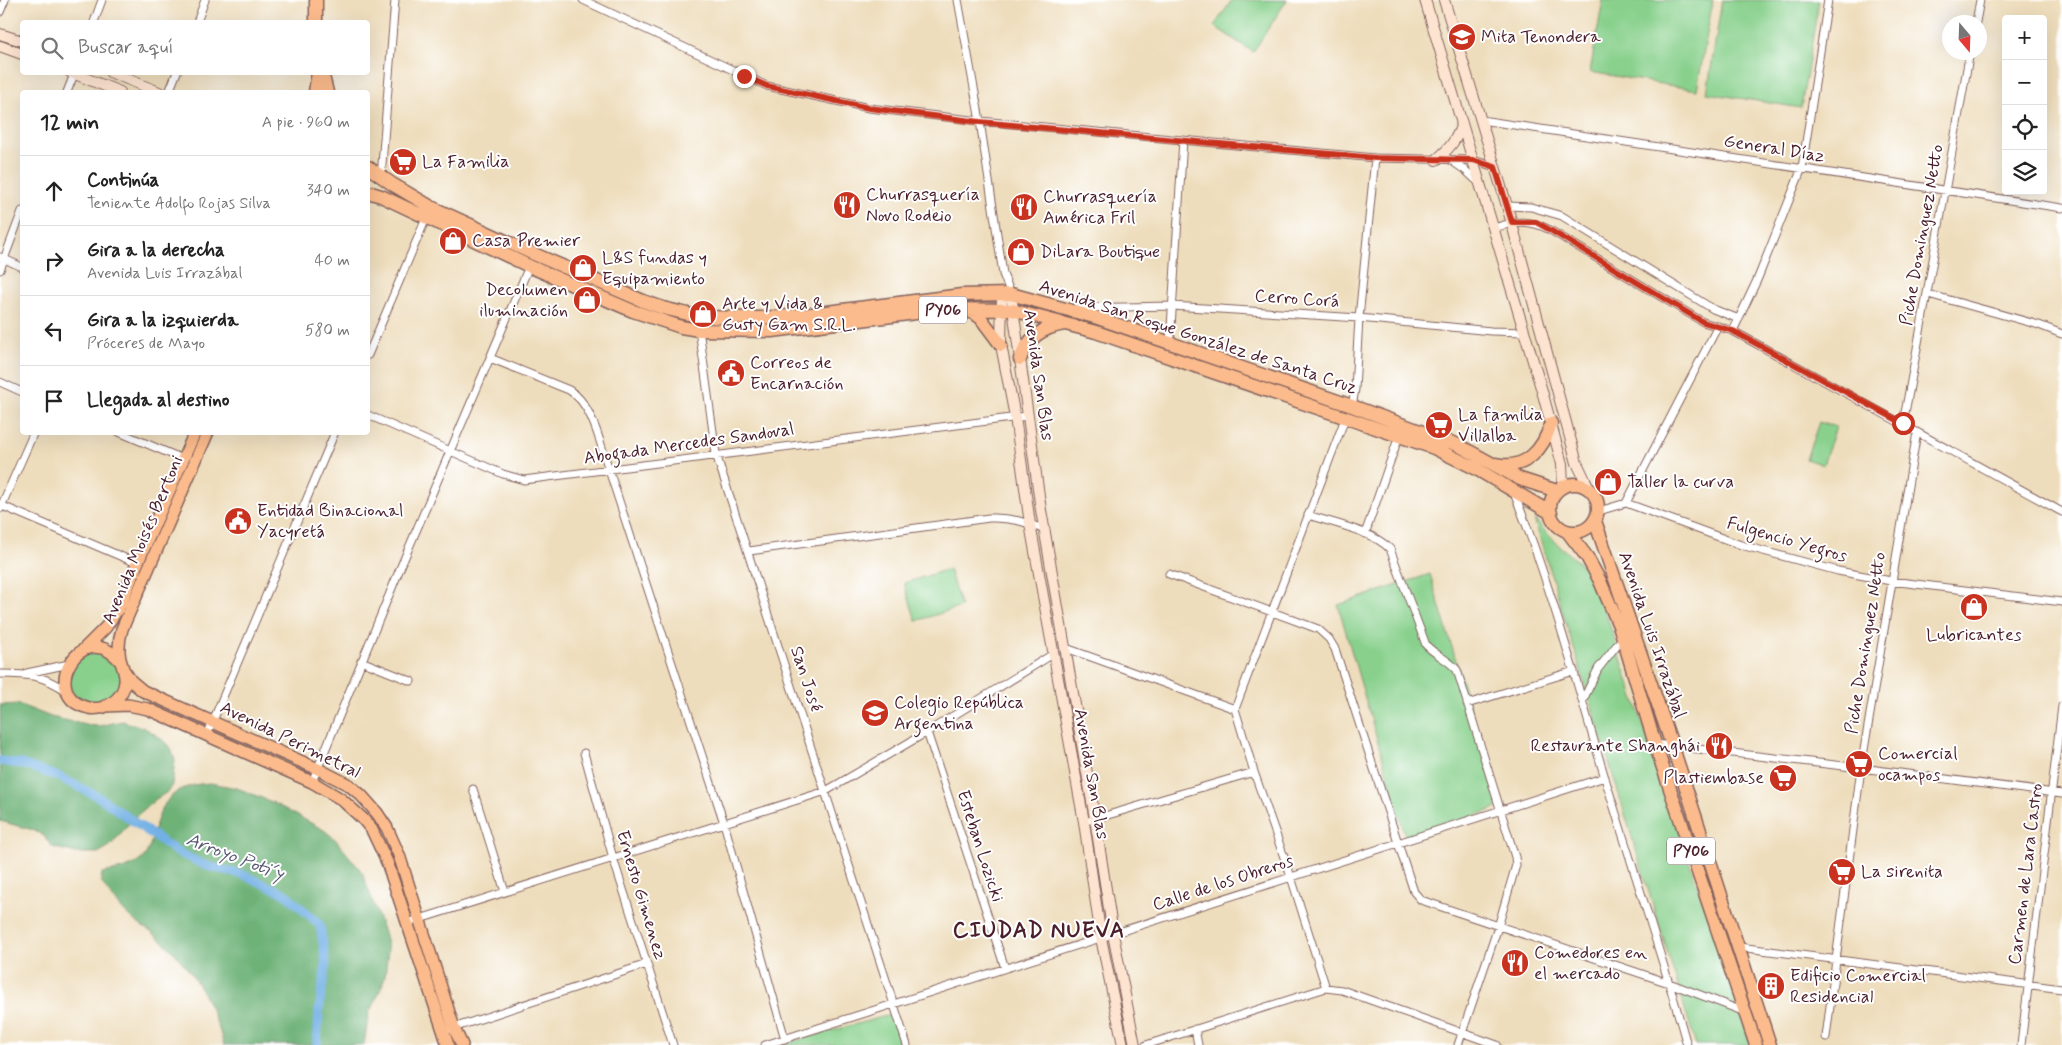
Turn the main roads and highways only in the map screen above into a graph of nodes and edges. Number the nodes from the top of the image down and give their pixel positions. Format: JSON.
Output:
{"nodes":[{"id":1,"x":316,"y":0,"type":"edge"},
{"id":2,"x":316,"y":20,"type":"edge"},
{"id":3,"x":319,"y":75,"type":"edge"},
{"id":4,"x":321,"y":75,"type":"edge"},
{"id":5,"x":316,"y":90,"type":"edge"},
{"id":6,"x":326,"y":90,"type":"edge"},
{"id":7,"x":370,"y":169,"type":"edge"},
{"id":8,"x":370,"y":193,"type":"edge"},
{"id":9,"x":429,"y":212,"type":"junction"},
{"id":10,"x":532,"y":260,"type":"junction"},
{"id":11,"x":966,"y":309,"type":"junction"},
{"id":12,"x":1067,"y":323,"type":"junction"},
{"id":13,"x":1001,"y":345,"type":"road end"},
{"id":14,"x":1020,"y":359,"type":"road end"},
{"id":15,"x":1551,"y":423,"type":"road end"},
{"id":16,"x":194,"y":435,"type":"edge"},
{"id":17,"x":207,"y":435,"type":"edge"},
{"id":18,"x":1488,"y":462,"type":"junction"},
{"id":19,"x":1560,"y":488,"type":"junction"},
{"id":20,"x":1551,"y":513,"type":"junction"},
{"id":21,"x":1597,"y":516,"type":"junction"},
{"id":22,"x":1567,"y":531,"type":"junction"},
{"id":23,"x":81,"y":652,"type":"junction"},
{"id":24,"x":123,"y":667,"type":"junction"},
{"id":25,"x":105,"y":706,"type":"junction"},
{"id":26,"x":448,"y":1045,"type":"edge"},
{"id":27,"x":462,"y":1045,"type":"edge"},
{"id":28,"x":1756,"y":1045,"type":"edge"},
{"id":29,"x":1770,"y":1045,"type":"edge"}],
"edges":[{"from":1,"to":2,"type":"highway"},
{"from":3,"to":5,"type":"highway"},
{"from":4,"to":6,"type":"highway"},
{"from":7,"to":9,"type":"highway","name":"Avenida San Roque González de Santa Cruz","number":"PY06"},
{"from":8,"to":9,"type":"highway","name":"Avenida San Roque González de Santa Cruz","number":"PY06"},
{"from":9,"to":10,"type":"highway","name":"Avenida San Roque González de Santa Cruz","number":"PY06"},
{"from":10,"to":11,"type":"highway","name":"Avenida San Roque González de Santa Cruz","number":"PY06"},
{"from":10,"to":18,"type":"highway","name":"Avenida San Roque González de Santa Cruz","number":"PY06"},
{"from":11,"to":12,"type":"highway","name":"Avenida San Roque González de Santa Cruz","number":"PY06"},
{"from":11,"to":13,"type":"highway"},
{"from":12,"to":14,"type":"highway"},
{"from":12,"to":20,"type":"highway","name":"Avenida San Roque González de Santa Cruz","number":"PY06"},
{"from":15,"to":18,"type":"highway"},
{"from":16,"to":23,"type":"main road","name":"Avenida Moisés Bertoni"},
{"from":17,"to":24,"type":"main road","name":"Avenida Moisés Bertoni"},
{"from":18,"to":19,"type":"highway","name":"Avenida San Roque González de Santa Cruz","number":"PY06"},
{"from":19,"to":20,"type":"highway"},
{"from":19,"to":21,"type":"highway","name":"Avenida Luis Irrazábal","number":"PY06"},
{"from":20,"to":22,"type":"highway","name":"Avenida Luis Irrazábal","number":"PY06"},
{"from":21,"to":22,"type":"highway"},
{"from":21,"to":29,"type":"highway","name":"Avenida Luis Irrazábal","number":"PY06"},
{"from":22,"to":28,"type":"highway","name":"Avenida Luis Irrazábal","number":"PY06"},
{"from":23,"to":24,"type":"main road"},
{"from":23,"to":25,"type":"main road","name":"Avenida Moisés Bertoni"},
{"from":24,"to":25,"type":"main road","name":"Avenida Moisés Bertoni"},
{"from":24,"to":27,"type":"main road","name":"Avenida Perimetral"},
{"from":25,"to":26,"type":"main road","name":"Avenida Perimetral"}]}
